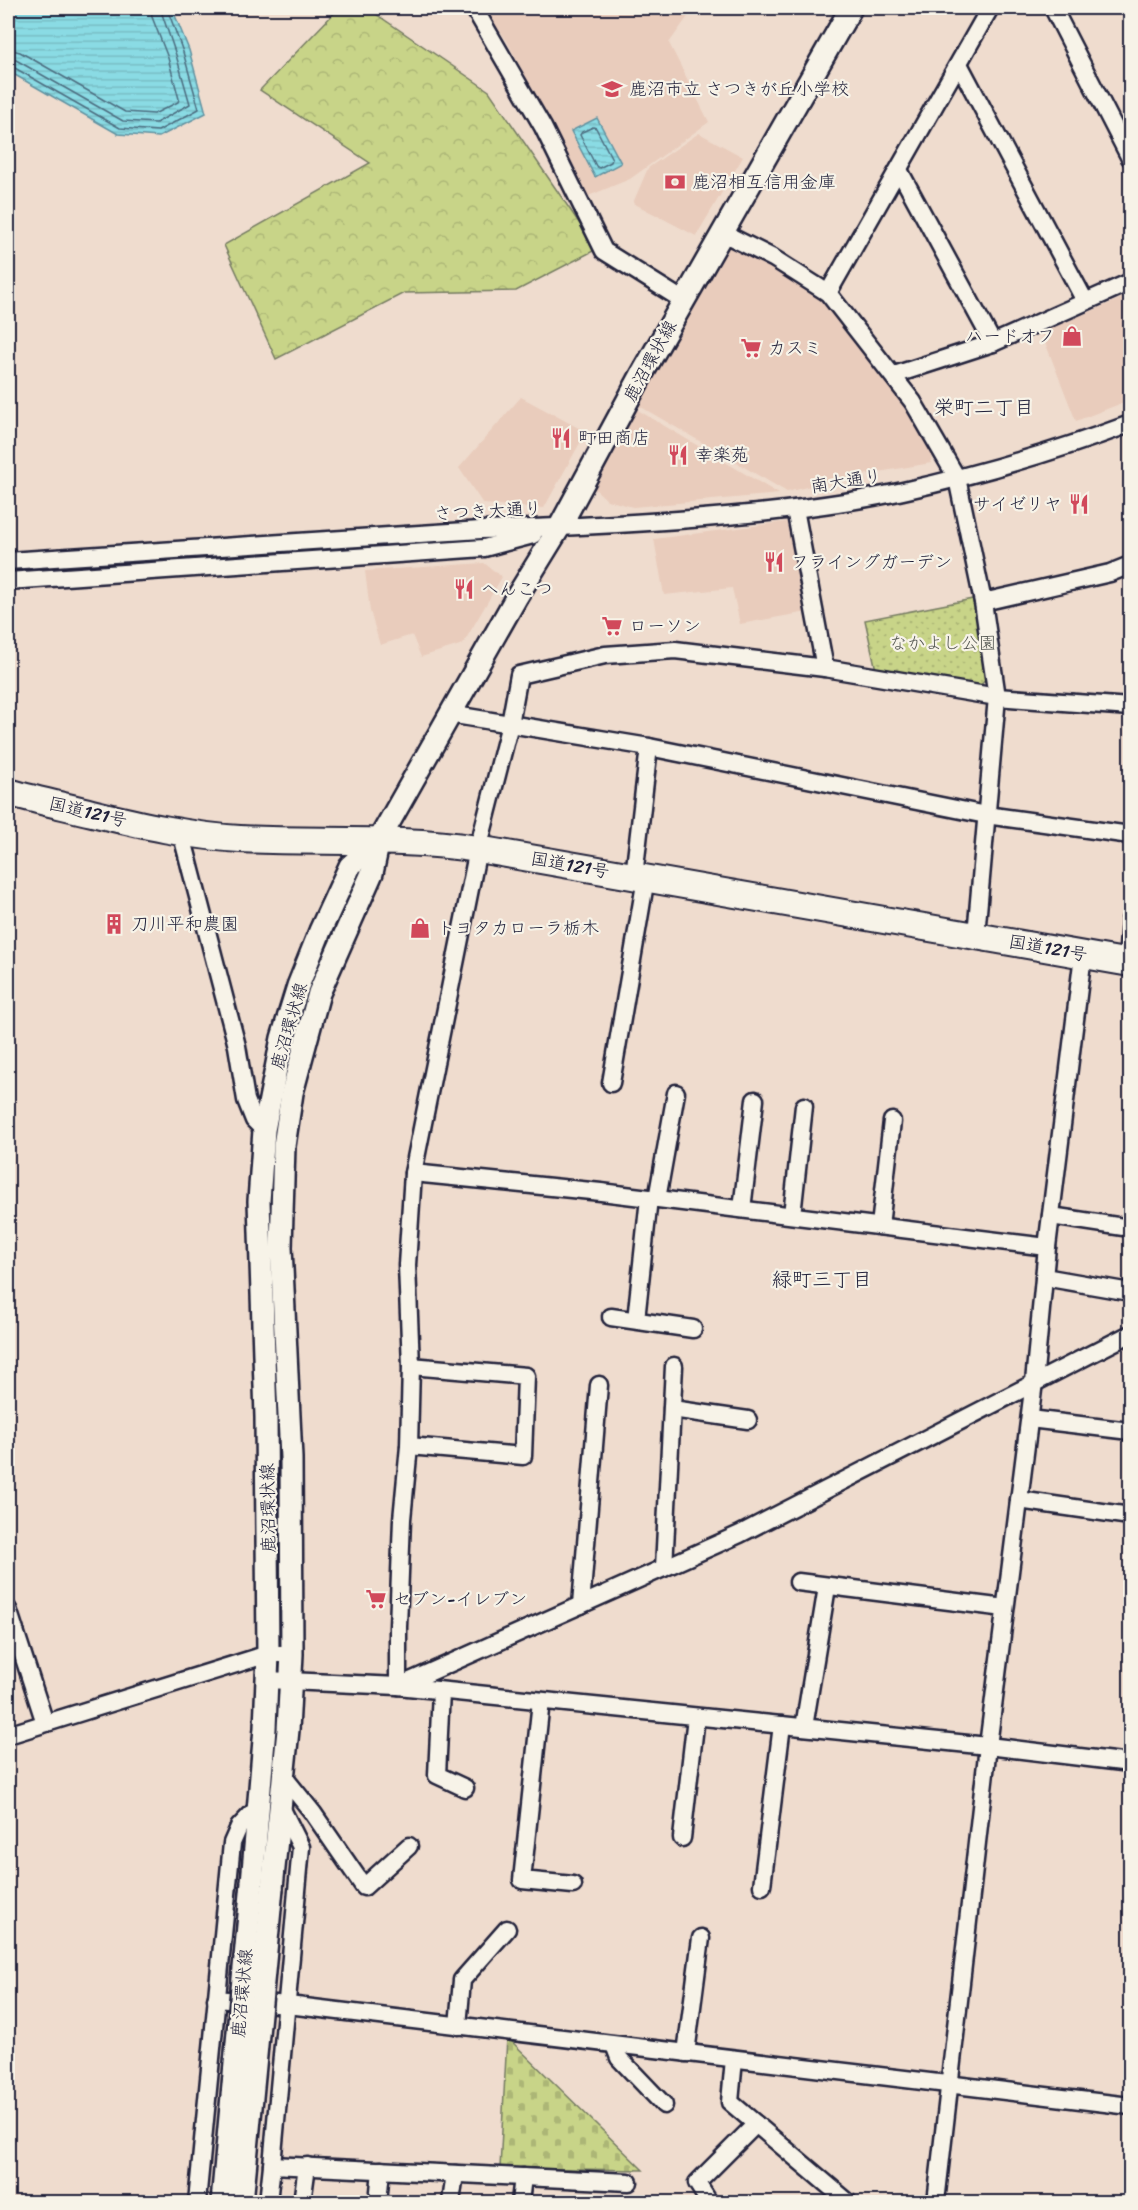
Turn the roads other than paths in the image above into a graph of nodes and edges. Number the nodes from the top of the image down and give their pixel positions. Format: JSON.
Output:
{"nodes":[{"id":1,"x":474,"y":8,"type":"edge"},
{"id":2,"x":850,"y":8,"type":"edge"},
{"id":3,"x":990,"y":8,"type":"edge"},
{"id":4,"x":1053,"y":8,"type":"edge"},
{"id":5,"x":959,"y":64,"type":"junction"},
{"id":6,"x":1131,"y":158,"type":"edge"},
{"id":7,"x":899,"y":170,"type":"junction"},
{"id":8,"x":723,"y":233,"type":"junction"},
{"id":9,"x":1131,"y":282,"type":"edge"},
{"id":10,"x":828,"y":293,"type":"junction"},
{"id":11,"x":684,"y":301,"type":"junction"},
{"id":12,"x":1085,"y":301,"type":"junction"},
{"id":13,"x":993,"y":343,"type":"junction"},
{"id":14,"x":894,"y":375,"type":"junction"},
{"id":15,"x":1131,"y":424,"type":"edge"},
{"id":16,"x":957,"y":478,"type":"junction"},
{"id":17,"x":795,"y":509,"type":"junction"},
{"id":18,"x":560,"y":528,"type":"junction"},
{"id":19,"x":8,"y":561,"type":"edge"},
{"id":20,"x":1131,"y":565,"type":"edge"},
{"id":21,"x":8,"y":581,"type":"edge"},
{"id":22,"x":983,"y":602,"type":"junction"},
{"id":23,"x":825,"y":668,"type":"junction"},
{"id":24,"x":997,"y":697,"type":"junction"},
{"id":25,"x":1131,"y":707,"type":"edge"},
{"id":26,"x":449,"y":714,"type":"junction"},
{"id":27,"x":510,"y":724,"type":"junction"},
{"id":28,"x":649,"y":747,"type":"junction"},
{"id":29,"x":8,"y":792,"type":"edge"},
{"id":30,"x":986,"y":814,"type":"junction"},
{"id":31,"x":181,"y":832,"type":"junction"},
{"id":32,"x":1131,"y":836,"type":"edge"},
{"id":33,"x":379,"y":840,"type":"junction"},
{"id":34,"x":478,"y":849,"type":"junction"},
{"id":35,"x":640,"y":877,"type":"junction"},
{"id":36,"x":1131,"y":920,"type":"edge"},
{"id":37,"x":976,"y":935,"type":"junction"},
{"id":38,"x":1083,"y":955,"type":"junction"},
{"id":39,"x":1129,"y":962,"type":"edge"},
{"id":40,"x":611,"y":1083,"type":"dead end"},
{"id":41,"x":676,"y":1093,"type":"dead end"},
{"id":42,"x":755,"y":1100,"type":"dead end"},
{"id":43,"x":804,"y":1106,"type":"dead end"},
{"id":44,"x":892,"y":1121,"type":"dead end"},
{"id":45,"x":264,"y":1130,"type":"junction"},
{"id":46,"x":413,"y":1173,"type":"junction"},
{"id":47,"x":653,"y":1198,"type":"junction"},
{"id":48,"x":742,"y":1209,"type":"junction"},
{"id":49,"x":792,"y":1215,"type":"junction"},
{"id":50,"x":1051,"y":1216,"type":"junction"},
{"id":51,"x":880,"y":1226,"type":"junction"},
{"id":52,"x":1131,"y":1228,"type":"edge"},
{"id":53,"x":1047,"y":1247,"type":"junction"},
{"id":54,"x":1044,"y":1277,"type":"junction"},
{"id":55,"x":1131,"y":1292,"type":"edge"},
{"id":56,"x":611,"y":1317,"type":"dead end"},
{"id":57,"x":636,"y":1320,"type":"junction"},
{"id":58,"x":693,"y":1329,"type":"dead end"},
{"id":59,"x":1131,"y":1334,"type":"edge"},
{"id":60,"x":411,"y":1366,"type":"junction"},
{"id":61,"x":674,"y":1366,"type":"dead end"},
{"id":62,"x":1034,"y":1382,"type":"junction"},
{"id":63,"x":599,"y":1385,"type":"dead end"},
{"id":64,"x":672,"y":1409,"type":"junction"},
{"id":65,"x":1030,"y":1419,"type":"junction"},
{"id":66,"x":748,"y":1420,"type":"dead end"},
{"id":67,"x":1131,"y":1431,"type":"edge"},
{"id":68,"x":409,"y":1446,"type":"junction"},
{"id":69,"x":1019,"y":1500,"type":"junction"},
{"id":70,"x":1131,"y":1516,"type":"edge"},
{"id":71,"x":664,"y":1568,"type":"junction"},
{"id":72,"x":798,"y":1582,"type":"dead end"},
{"id":73,"x":827,"y":1587,"type":"junction"},
{"id":74,"x":581,"y":1605,"type":"junction"},
{"id":75,"x":1005,"y":1608,"type":"junction"},
{"id":76,"x":8,"y":1609,"type":"edge"},
{"id":77,"x":268,"y":1654,"type":"junction"},
{"id":78,"x":292,"y":1654,"type":"junction"},
{"id":79,"x":267,"y":1680,"type":"junction"},
{"id":80,"x":291,"y":1681,"type":"junction"},
{"id":81,"x":398,"y":1686,"type":"junction"},
{"id":82,"x":441,"y":1691,"type":"junction"},
{"id":83,"x":541,"y":1701,"type":"junction"},
{"id":84,"x":696,"y":1717,"type":"junction"},
{"id":85,"x":45,"y":1723,"type":"junction"},
{"id":86,"x":782,"y":1725,"type":"junction"},
{"id":87,"x":804,"y":1727,"type":"junction"},
{"id":88,"x":8,"y":1735,"type":"edge"},
{"id":89,"x":988,"y":1746,"type":"junction"},
{"id":90,"x":1131,"y":1763,"type":"edge"},
{"id":91,"x":284,"y":1777,"type":"junction"},
{"id":92,"x":465,"y":1788,"type":"dead end"},
{"id":93,"x":259,"y":1806,"type":"junction"},
{"id":94,"x":281,"y":1807,"type":"junction"},
{"id":95,"x":682,"y":1838,"type":"dead end"},
{"id":96,"x":409,"y":1846,"type":"dead end"},
{"id":97,"x":262,"y":1885,"type":"junction"},
{"id":98,"x":573,"y":1885,"type":"dead end"},
{"id":99,"x":762,"y":1886,"type":"dead end"},
{"id":100,"x":507,"y":1929,"type":"dead end"},
{"id":101,"x":701,"y":1938,"type":"dead end"},
{"id":102,"x":216,"y":1999,"type":"junction"},
{"id":103,"x":288,"y":2006,"type":"junction"},
{"id":104,"x":458,"y":2026,"type":"junction"},
{"id":105,"x":614,"y":2045,"type":"junction"},
{"id":106,"x":686,"y":2054,"type":"junction"},
{"id":107,"x":734,"y":2059,"type":"junction"},
{"id":108,"x":949,"y":2085,"type":"junction"},
{"id":109,"x":664,"y":2105,"type":"dead end"},
{"id":110,"x":1131,"y":2106,"type":"edge"},
{"id":111,"x":756,"y":2124,"type":"junction"},
{"id":112,"x":272,"y":2165,"type":"junction"},
{"id":113,"x":307,"y":2166,"type":"junction"},
{"id":114,"x":381,"y":2170,"type":"junction"},
{"id":115,"x":454,"y":2174,"type":"junction"},
{"id":116,"x":523,"y":2177,"type":"junction"},
{"id":117,"x":629,"y":2182,"type":"dead end"},
{"id":118,"x":197,"y":2202,"type":"edge"},
{"id":119,"x":222,"y":2202,"type":"edge"},
{"id":120,"x":242,"y":2202,"type":"edge"},
{"id":121,"x":268,"y":2202,"type":"edge"},
{"id":122,"x":302,"y":2202,"type":"edge"},
{"id":123,"x":378,"y":2202,"type":"edge"},
{"id":124,"x":451,"y":2202,"type":"edge"},
{"id":125,"x":520,"y":2202,"type":"edge"},
{"id":126,"x":709,"y":2202,"type":"edge"},
{"id":127,"x":848,"y":2202,"type":"edge"},
{"id":128,"x":936,"y":2202,"type":"edge"}],
"edges":[{"from":1,"to":11,"type":"street"},
{"from":2,"to":8,"type":"main road","name":"鹿沼環状線"},
{"from":3,"to":5,"type":"street"},
{"from":4,"to":6,"type":"street"},
{"from":5,"to":7,"type":"street"},
{"from":5,"to":12,"type":"street"},
{"from":7,"to":10,"type":"street"},
{"from":7,"to":13,"type":"street"},
{"from":8,"to":10,"type":"street"},
{"from":8,"to":11,"type":"main road","name":"鹿沼環状線"},
{"from":9,"to":12,"type":"street"},
{"from":10,"to":14,"type":"street"},
{"from":11,"to":18,"type":"main road","name":"鹿沼環状線"},
{"from":12,"to":13,"type":"street"},
{"from":13,"to":14,"type":"street"},
{"from":14,"to":16,"type":"street"},
{"from":15,"to":16,"type":"street","name":"南大通り"},
{"from":16,"to":17,"type":"street","name":"南大通り"},
{"from":16,"to":22,"type":"street"},
{"from":17,"to":18,"type":"street","name":"南大通り"},
{"from":17,"to":23,"type":"street"},
{"from":18,"to":19,"type":"street","name":"さつき大通り"},
{"from":18,"to":21,"type":"street","name":"さつき大通り"},
{"from":18,"to":26,"type":"main road","name":"鹿沼環状線"},
{"from":20,"to":22,"type":"street"},
{"from":22,"to":24,"type":"street"},
{"from":23,"to":24,"type":"street"},
{"from":23,"to":27,"type":"street"},
{"from":24,"to":25,"type":"street"},
{"from":24,"to":30,"type":"street"},
{"from":26,"to":27,"type":"street"},
{"from":26,"to":33,"type":"main road","name":"鹿沼環状線"},
{"from":27,"to":28,"type":"street"},
{"from":27,"to":34,"type":"street"},
{"from":28,"to":30,"type":"street"},
{"from":28,"to":35,"type":"street"},
{"from":29,"to":31,"type":"highway","name":"国道121号"},
{"from":30,"to":32,"type":"street"},
{"from":30,"to":37,"type":"street"},
{"from":31,"to":33,"type":"highway","name":"国道121号"},
{"from":31,"to":45,"type":"street"},
{"from":33,"to":34,"type":"highway","name":"国道121号"},
{"from":33,"to":45,"type":"main road","name":"鹿沼環状線"},
{"from":33,"to":78,"type":"main road","name":"鹿沼環状線"},
{"from":34,"to":35,"type":"highway","name":"国道121号"},
{"from":34,"to":46,"type":"street"},
{"from":35,"to":37,"type":"highway","name":"国道121号"},
{"from":35,"to":40,"type":"street"},
{"from":36,"to":39,"type":"street"},
{"from":37,"to":38,"type":"highway","name":"国道121号"},
{"from":38,"to":39,"type":"highway","name":"国道121号"},
{"from":38,"to":50,"type":"street"},
{"from":41,"to":47,"type":"street"},
{"from":42,"to":48,"type":"street"},
{"from":43,"to":49,"type":"street"},
{"from":44,"to":51,"type":"street"},
{"from":45,"to":77,"type":"main road","name":"鹿沼環状線"},
{"from":46,"to":47,"type":"street"},
{"from":46,"to":60,"type":"street"},
{"from":47,"to":48,"type":"street"},
{"from":47,"to":57,"type":"street"},
{"from":48,"to":49,"type":"street"},
{"from":49,"to":51,"type":"street"},
{"from":50,"to":52,"type":"street"},
{"from":50,"to":53,"type":"street"},
{"from":51,"to":53,"type":"street"},
{"from":53,"to":54,"type":"street"},
{"from":54,"to":55,"type":"street"},
{"from":54,"to":62,"type":"street"},
{"from":56,"to":57,"type":"street"},
{"from":57,"to":58,"type":"street"},
{"from":59,"to":62,"type":"street"},
{"from":60,"to":68,"type":"street"},
{"from":60,"to":68,"type":"street"},
{"from":61,"to":64,"type":"street"},
{"from":62,"to":65,"type":"street"},
{"from":62,"to":71,"type":"street"},
{"from":63,"to":74,"type":"street"},
{"from":64,"to":66,"type":"street"},
{"from":64,"to":71,"type":"street"},
{"from":65,"to":67,"type":"street"},
{"from":65,"to":69,"type":"street"},
{"from":68,"to":81,"type":"street"},
{"from":69,"to":70,"type":"street"},
{"from":69,"to":75,"type":"street"},
{"from":71,"to":74,"type":"street"},
{"from":72,"to":73,"type":"street"},
{"from":73,"to":75,"type":"street"},
{"from":73,"to":87,"type":"street"},
{"from":74,"to":81,"type":"street"},
{"from":75,"to":89,"type":"street"},
{"from":76,"to":85,"type":"street"},
{"from":77,"to":78,"type":"street"},
{"from":77,"to":79,"type":"main road","name":"鹿沼環状線"},
{"from":77,"to":85,"type":"street"},
{"from":78,"to":80,"type":"main road","name":"鹿沼環状線"},
{"from":79,"to":80,"type":"street"},
{"from":79,"to":93,"type":"main road","name":"鹿沼環状線"},
{"from":80,"to":81,"type":"street"},
{"from":80,"to":91,"type":"main road","name":"鹿沼環状線"},
{"from":81,"to":82,"type":"street"},
{"from":82,"to":83,"type":"street"},
{"from":82,"to":92,"type":"street"},
{"from":83,"to":84,"type":"street"},
{"from":83,"to":98,"type":"street"},
{"from":84,"to":86,"type":"street"},
{"from":84,"to":95,"type":"street"},
{"from":85,"to":88,"type":"street"},
{"from":86,"to":87,"type":"street"},
{"from":86,"to":99,"type":"street"},
{"from":87,"to":89,"type":"street"},
{"from":89,"to":90,"type":"street"},
{"from":89,"to":108,"type":"street"},
{"from":91,"to":94,"type":"main road","name":"鹿沼環状線"},
{"from":91,"to":96,"type":"street"},
{"from":93,"to":97,"type":"main road","name":"鹿沼環状線"},
{"from":93,"to":102,"type":"street"},
{"from":94,"to":97,"type":"main road","name":"鹿沼環状線"},
{"from":94,"to":103,"type":"street"},
{"from":97,"to":119,"type":"main road","name":"鹿沼環状線","bridge":true},
{"from":97,"to":120,"type":"main road","name":"鹿沼環状線","bridge":true},
{"from":100,"to":104,"type":"street"},
{"from":101,"to":106,"type":"street"},
{"from":102,"to":103,"type":"street"},
{"from":102,"to":118,"type":"street"},
{"from":103,"to":104,"type":"street"},
{"from":103,"to":112,"type":"street"},
{"from":104,"to":105,"type":"street"},
{"from":105,"to":106,"type":"street"},
{"from":105,"to":109,"type":"street"},
{"from":106,"to":107,"type":"street"},
{"from":107,"to":108,"type":"street"},
{"from":107,"to":111,"type":"street"},
{"from":108,"to":110,"type":"street"},
{"from":108,"to":128,"type":"street"},
{"from":111,"to":126,"type":"street"},
{"from":111,"to":127,"type":"street"},
{"from":112,"to":113,"type":"street"},
{"from":112,"to":121,"type":"street"},
{"from":113,"to":114,"type":"street"},
{"from":113,"to":122,"type":"street"},
{"from":114,"to":115,"type":"street"},
{"from":114,"to":123,"type":"street"},
{"from":115,"to":116,"type":"street"},
{"from":115,"to":124,"type":"street"},
{"from":116,"to":117,"type":"street"},
{"from":116,"to":125,"type":"street"}]}
